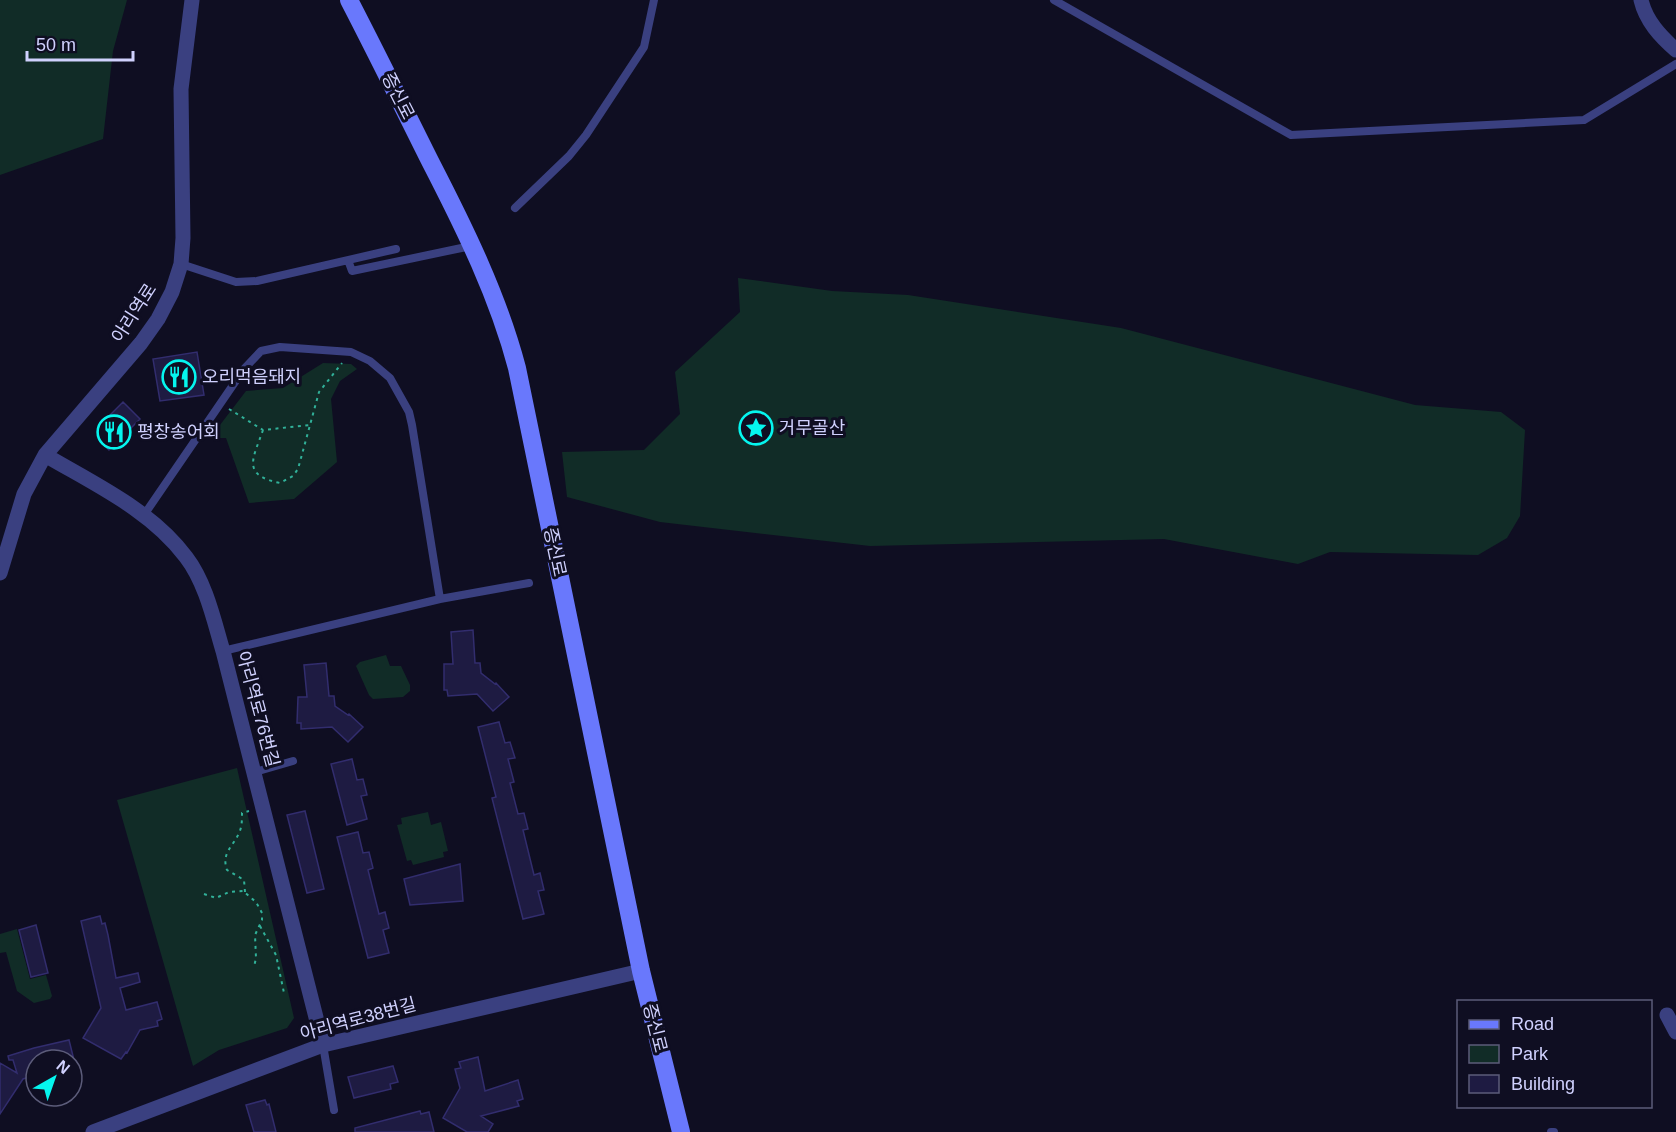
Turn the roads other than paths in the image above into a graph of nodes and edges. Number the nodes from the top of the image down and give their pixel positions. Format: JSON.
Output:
{"nodes":[{"id":1,"x":192,"y":0,"type":"edge"},
{"id":2,"x":350,"y":0,"type":"edge"},
{"id":3,"x":654,"y":0,"type":"edge"},
{"id":4,"x":1054,"y":0,"type":"edge"},
{"id":5,"x":1641,"y":0,"type":"edge"},
{"id":6,"x":1676,"y":50,"type":"edge"},
{"id":7,"x":1676,"y":64,"type":"edge"},
{"id":8,"x":515,"y":208,"type":"dead end"},
{"id":9,"x":471,"y":246,"type":"junction"},
{"id":10,"x":396,"y":249,"type":"dead end"},
{"id":11,"x":348,"y":260,"type":"junction"},
{"id":12,"x":181,"y":264,"type":"junction"},
{"id":13,"x":45,"y":455,"type":"junction"},
{"id":14,"x":144,"y":515,"type":"junction"},
{"id":15,"x":0,"y":573,"type":"edge"},
{"id":16,"x":529,"y":583,"type":"dead end"},
{"id":17,"x":440,"y":599,"type":"junction"},
{"id":18,"x":223,"y":651,"type":"junction"},
{"id":19,"x":293,"y":761,"type":"dead end"},
{"id":20,"x":255,"y":772,"type":"junction"},
{"id":21,"x":640,"y":971,"type":"junction"},
{"id":22,"x":1667,"y":1015,"type":"dead end"},
{"id":23,"x":1676,"y":1032,"type":"edge"},
{"id":24,"x":323,"y":1045,"type":"junction"},
{"id":25,"x":334,"y":1110,"type":"dead end"},
{"id":26,"x":93,"y":1132,"type":"edge"},
{"id":27,"x":681,"y":1132,"type":"edge"}],
"edges":[{"from":1,"to":12,"type":"street","name":"아리역로"},
{"from":2,"to":9,"type":"street","name":"증신로"},
{"from":3,"to":8,"type":"lane"},
{"from":4,"to":7,"type":"lane"},
{"from":5,"to":6,"type":"street"},
{"from":9,"to":11,"type":"lane"},
{"from":9,"to":21,"type":"street","name":"증신로"},
{"from":10,"to":11,"type":"lane"},
{"from":11,"to":12,"type":"lane"},
{"from":12,"to":13,"type":"street","name":"아리역로"},
{"from":13,"to":14,"type":"street","name":"아리역로76번길"},
{"from":13,"to":15,"type":"street","name":"아리역로"},
{"from":14,"to":17,"type":"lane"},
{"from":14,"to":18,"type":"street","name":"아리역로76번길"},
{"from":16,"to":17,"type":"lane"},
{"from":17,"to":18,"type":"lane"},
{"from":18,"to":20,"type":"street","name":"아리역로76번길"},
{"from":19,"to":20,"type":"lane"},
{"from":20,"to":24,"type":"street","name":"아리역로76번길"},
{"from":21,"to":24,"type":"street","name":"아리역로38번길"},
{"from":21,"to":27,"type":"street","name":"증신로"},
{"from":22,"to":23,"type":"street"},
{"from":24,"to":25,"type":"lane"},
{"from":24,"to":26,"type":"street","name":"아리역로38번길"}]}
